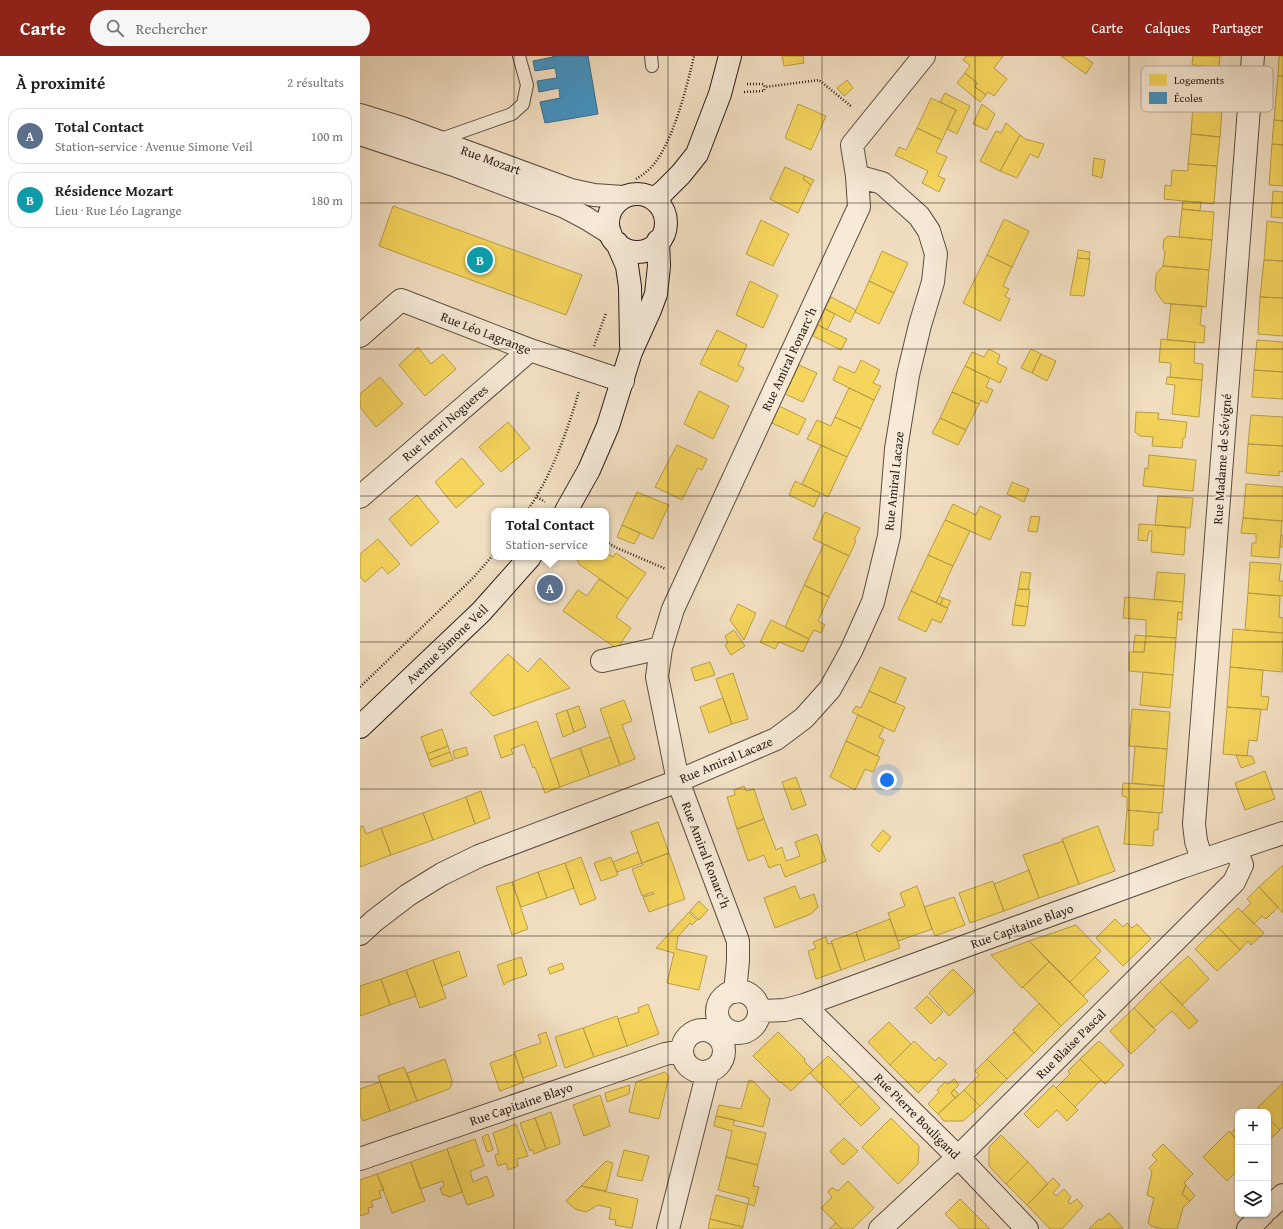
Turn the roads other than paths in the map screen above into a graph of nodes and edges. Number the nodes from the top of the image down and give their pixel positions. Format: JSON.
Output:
{"nodes":[{"id":1,"x":519,"y":56,"type":"edge"},
{"id":2,"x":730,"y":56,"type":"edge"},
{"id":3,"x":902,"y":56,"type":"edge"},
{"id":4,"x":924,"y":56,"type":"edge"},
{"id":5,"x":1253,"y":56,"type":"edge"},
{"id":6,"x":1252,"y":66,"type":"edge"},
{"id":7,"x":906,"y":79,"type":"junction"},
{"id":8,"x":1249,"y":112,"type":"edge"},
{"id":9,"x":360,"y":115,"type":"edge"},
{"id":10,"x":360,"y":134,"type":"edge"},
{"id":11,"x":437,"y":141,"type":"junction"},
{"id":12,"x":415,"y":152,"type":"junction"},
{"id":13,"x":857,"y":176,"type":"junction"},
{"id":14,"x":629,"y":188,"type":"junction"},
{"id":15,"x":654,"y":199,"type":"junction"},
{"id":16,"x":613,"y":238,"type":"junction"},
{"id":17,"x":658,"y":241,"type":"junction"},
{"id":18,"x":360,"y":336,"type":"edge"},
{"id":19,"x":530,"y":350,"type":"junction"},
{"id":20,"x":631,"y":352,"type":"junction"},
{"id":21,"x":622,"y":381,"type":"junction"},
{"id":22,"x":360,"y":497,"type":"edge"},
{"id":23,"x":568,"y":508,"type":"edge"},
{"id":24,"x":527,"y":560,"type":"edge"},
{"id":25,"x":661,"y":648,"type":"junction"},
{"id":26,"x":602,"y":661,"type":"dead end"},
{"id":27,"x":360,"y":727,"type":"edge"},
{"id":28,"x":678,"y":781,"type":"junction"},
{"id":29,"x":1283,"y":833,"type":"edge"},
{"id":30,"x":1236,"y":849,"type":"junction"},
{"id":31,"x":1202,"y":860,"type":"junction"},
{"id":32,"x":360,"y":934,"type":"edge"},
{"id":33,"x":735,"y":992,"type":"junction"},
{"id":34,"x":804,"y":1005,"type":"junction"},
{"id":35,"x":759,"y":1011,"type":"junction"},
{"id":36,"x":718,"y":1014,"type":"junction"},
{"id":37,"x":700,"y":1030,"type":"junction"},
{"id":38,"x":739,"y":1033,"type":"junction"},
{"id":39,"x":682,"y":1051,"type":"junction"},
{"id":40,"x":723,"y":1051,"type":"junction"},
{"id":41,"x":708,"y":1071,"type":"junction"},
{"id":42,"x":958,"y":1156,"type":"junction"},
{"id":43,"x":360,"y":1159,"type":"edge"},
{"id":44,"x":1283,"y":1195,"type":"edge"},
{"id":45,"x":1271,"y":1206,"type":"edge"},
{"id":46,"x":1260,"y":1217,"type":"edge"},
{"id":47,"x":668,"y":1229,"type":"edge"},
{"id":48,"x":880,"y":1229,"type":"edge"},
{"id":49,"x":1028,"y":1229,"type":"edge"},
{"id":50,"x":1248,"y":1229,"type":"edge"}],
"edges":[{"from":1,"to":11,"type":"lane"},
{"from":2,"to":15,"type":"street"},
{"from":3,"to":7,"type":"street"},
{"from":4,"to":7,"type":"street","name":"Rue Amiral Ronarc'h"},
{"from":5,"to":6,"type":"street","name":"Rue Madame de Sévigné"},
{"from":7,"to":13,"type":"street","name":"Rue Amiral Ronarc'h"},
{"from":8,"to":31,"type":"street","name":"Rue Madame de Sévigné"},
{"from":9,"to":11,"type":"street","name":"Rue Mozart"},
{"from":10,"to":12,"type":"street","name":"Rue Mozart"},
{"from":11,"to":12,"type":"lane"},
{"from":11,"to":14,"type":"street","name":"Rue Mozart"},
{"from":12,"to":16,"type":"street","name":"Rue Mozart"},
{"from":13,"to":25,"type":"street","name":"Rue Amiral Ronarc'h"},
{"from":13,"to":28,"type":"street","name":"Rue Amiral Lacaze"},
{"from":14,"to":15,"type":"street"},
{"from":14,"to":16,"type":"street"},
{"from":15,"to":17,"type":"street"},
{"from":16,"to":17,"type":"street"},
{"from":16,"to":20,"type":"street"},
{"from":17,"to":20,"type":"street"},
{"from":18,"to":19,"type":"street","name":"Rue Léo Lagrange"},
{"from":19,"to":21,"type":"street","name":"Rue Léo Lagrange"},
{"from":19,"to":22,"type":"street","name":"Rue Henri Nogueres"},
{"from":20,"to":21,"type":"street"},
{"from":21,"to":23,"type":"street"},
{"from":24,"to":27,"type":"street","name":"Avenue Simone Veil"},
{"from":25,"to":26,"type":"street"},
{"from":25,"to":28,"type":"street","name":"Rue Amiral Ronarc'h"},
{"from":28,"to":32,"type":"street","name":"Rue Amiral Lacaze"},
{"from":28,"to":33,"type":"street","name":"Rue Amiral Ronarc'h"},
{"from":29,"to":30,"type":"street","name":"Rue Capitaine Blayo"},
{"from":30,"to":31,"type":"street","name":"Rue Capitaine Blayo"},
{"from":30,"to":42,"type":"street","name":"Rue Blaise Pascal"},
{"from":31,"to":34,"type":"street","name":"Rue Capitaine Blayo"},
{"from":33,"to":35,"type":"street"},
{"from":33,"to":36,"type":"street"},
{"from":34,"to":35,"type":"street","name":"Rue Capitaine Blayo"},
{"from":34,"to":42,"type":"street","name":"Rue Pierre Bouligand"},
{"from":35,"to":38,"type":"street"},
{"from":36,"to":37,"type":"street"},
{"from":36,"to":38,"type":"street"},
{"from":37,"to":39,"type":"street"},
{"from":37,"to":40,"type":"street"},
{"from":38,"to":40,"type":"street"},
{"from":39,"to":41,"type":"street"},
{"from":39,"to":43,"type":"street","name":"Rue Capitaine Blayo"},
{"from":40,"to":41,"type":"street"},
{"from":41,"to":47,"type":"street"},
{"from":42,"to":48,"type":"street","name":"Rue Blaise Pascal"},
{"from":42,"to":49,"type":"street","name":"Rue Pierre Bouligand"},
{"from":44,"to":45,"type":"street"},
{"from":46,"to":50,"type":"street"}]}
